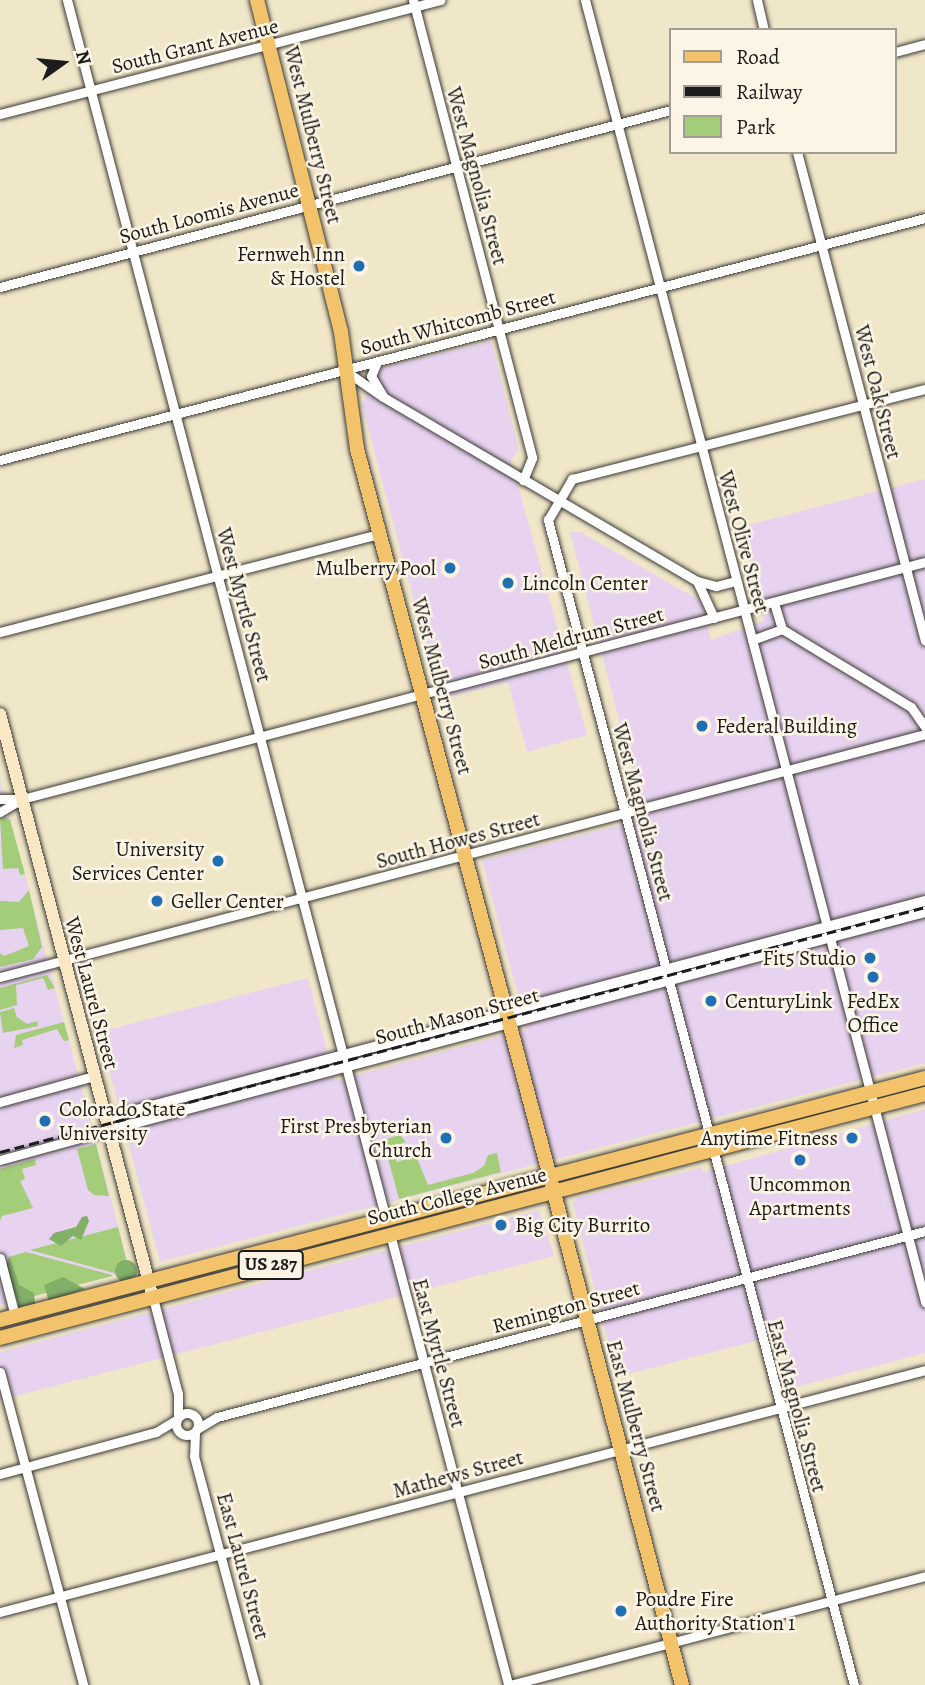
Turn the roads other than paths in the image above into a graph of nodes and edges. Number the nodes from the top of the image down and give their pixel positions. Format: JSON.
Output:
{"nodes":[{"id":1,"x":67,"y":0,"type":"edge"},
{"id":2,"x":257,"y":0,"type":"edge"},
{"id":3,"x":440,"y":0,"type":"edge"},
{"id":4,"x":585,"y":0,"type":"edge"},
{"id":5,"x":757,"y":0,"type":"edge"},
{"id":6,"x":414,"y":3,"type":"edge"},
{"id":7,"x":764,"y":28,"type":"edge"},
{"id":8,"x":925,"y":44,"type":"edge"},
{"id":9,"x":268,"y":45,"type":"junction"},
{"id":10,"x":897,"y":51,"type":"edge"},
{"id":11,"x":91,"y":90,"type":"junction"},
{"id":12,"x":670,"y":110,"type":"edge"},
{"id":13,"x":0,"y":114,"type":"edge"},
{"id":14,"x":617,"y":124,"type":"junction"},
{"id":15,"x":798,"y":154,"type":"edge"},
{"id":16,"x":456,"y":167,"type":"junction"},
{"id":17,"x":310,"y":205,"type":"junction"},
{"id":18,"x":925,"y":218,"type":"edge"},
{"id":19,"x":821,"y":244,"type":"junction"},
{"id":20,"x":134,"y":251,"type":"junction"},
{"id":21,"x":659,"y":286,"type":"junction"},
{"id":22,"x":0,"y":287,"type":"edge"},
{"id":23,"x":499,"y":328,"type":"junction"},
{"id":24,"x":377,"y":362,"type":"junction"},
{"id":25,"x":346,"y":371,"type":"junction"},
{"id":26,"x":367,"y":387,"type":"junction"},
{"id":27,"x":925,"y":389,"type":"edge"},
{"id":28,"x":383,"y":397,"type":"junction"},
{"id":29,"x":348,"y":402,"type":"junction"},
{"id":30,"x":863,"y":406,"type":"junction"},
{"id":31,"x":176,"y":413,"type":"junction"},
{"id":32,"x":701,"y":447,"type":"junction"},
{"id":33,"x":0,"y":460,"type":"edge"},
{"id":34,"x":523,"y":480,"type":"junction"},
{"id":35,"x":558,"y":500,"type":"junction"},
{"id":36,"x":379,"y":534,"type":"junction"},
{"id":37,"x":925,"y":562,"type":"edge"},
{"id":38,"x":906,"y":567,"type":"junction"},
{"id":39,"x":217,"y":576,"type":"junction"},
{"id":40,"x":697,"y":581,"type":"junction"},
{"id":41,"x":736,"y":581,"type":"junction"},
{"id":42,"x":774,"y":602,"type":"junction"},
{"id":43,"x":744,"y":610,"type":"junction"},
{"id":44,"x":714,"y":618,"type":"junction"},
{"id":45,"x":782,"y":629,"type":"junction"},
{"id":46,"x":0,"y":632,"type":"edge"},
{"id":47,"x":752,"y":640,"type":"junction"},
{"id":48,"x":925,"y":641,"type":"edge"},
{"id":49,"x":583,"y":652,"type":"junction"},
{"id":50,"x":422,"y":695,"type":"junction"},
{"id":51,"x":925,"y":706,"type":"edge"},
{"id":52,"x":914,"y":711,"type":"junction"},
{"id":53,"x":0,"y":714,"type":"edge"},
{"id":54,"x":925,"y":727,"type":"edge"},
{"id":55,"x":925,"y":734,"type":"edge"},
{"id":56,"x":261,"y":736,"type":"junction"},
{"id":57,"x":912,"y":737,"type":"junction"},
{"id":58,"x":786,"y":772,"type":"junction"},
{"id":59,"x":0,"y":799,"type":"edge"},
{"id":60,"x":22,"y":799,"type":"junction"},
{"id":61,"x":0,"y":811,"type":"edge"},
{"id":62,"x":625,"y":814,"type":"junction"},
{"id":63,"x":465,"y":856,"type":"junction"},
{"id":64,"x":303,"y":898,"type":"junction"},
{"id":65,"x":925,"y":901,"type":"edge"},
{"id":66,"x":925,"y":912,"type":"edge"},
{"id":67,"x":829,"y":932,"type":"junction"},
{"id":68,"x":64,"y":961,"type":"junction"},
{"id":69,"x":667,"y":974,"type":"junction"},
{"id":70,"x":0,"y":977,"type":"edge"},
{"id":71,"x":508,"y":1017,"type":"junction"},
{"id":72,"x":345,"y":1060,"type":"junction"},
{"id":73,"x":94,"y":1076,"type":"junction"},
{"id":74,"x":925,"y":1078,"type":"edge"},
{"id":75,"x":870,"y":1092,"type":"junction"},
{"id":76,"x":925,"y":1094,"type":"edge"},
{"id":77,"x":0,"y":1102,"type":"edge"},
{"id":78,"x":874,"y":1108,"type":"junction"},
{"id":79,"x":107,"y":1124,"type":"junction"},
{"id":80,"x":710,"y":1142,"type":"junction"},
{"id":81,"x":0,"y":1160,"type":"edge"},
{"id":82,"x":550,"y":1177,"type":"junction"},
{"id":83,"x":554,"y":1193,"type":"junction"},
{"id":84,"x":388,"y":1226,"type":"junction"},
{"id":85,"x":925,"y":1231,"type":"edge"},
{"id":86,"x":908,"y":1236,"type":"junction"},
{"id":87,"x":0,"y":1258,"type":"edge"},
{"id":88,"x":745,"y":1278,"type":"junction"},
{"id":89,"x":149,"y":1282,"type":"junction"},
{"id":90,"x":153,"y":1298,"type":"junction"},
{"id":91,"x":925,"y":1302,"type":"edge"},
{"id":92,"x":7,"y":1319,"type":"edge"},
{"id":93,"x":586,"y":1319,"type":"junction"},
{"id":94,"x":0,"y":1338,"type":"edge"},
{"id":95,"x":423,"y":1362,"type":"junction"},
{"id":96,"x":925,"y":1370,"type":"edge"},
{"id":97,"x":0,"y":1372,"type":"edge"},
{"id":98,"x":178,"y":1394,"type":"junction"},
{"id":99,"x":779,"y":1408,"type":"junction"},
{"id":100,"x":193,"y":1416,"type":"junction"},
{"id":101,"x":217,"y":1417,"type":"junction"},
{"id":102,"x":177,"y":1419,"type":"junction"},
{"id":103,"x":196,"y":1430,"type":"junction"},
{"id":104,"x":156,"y":1432,"type":"junction"},
{"id":105,"x":181,"y":1434,"type":"junction"},
{"id":106,"x":620,"y":1449,"type":"junction"},
{"id":107,"x":194,"y":1456,"type":"junction"},
{"id":108,"x":25,"y":1467,"type":"junction"},
{"id":109,"x":0,"y":1474,"type":"edge"},
{"id":110,"x":457,"y":1492,"type":"junction"},
{"id":111,"x":220,"y":1554,"type":"junction"},
{"id":112,"x":925,"y":1576,"type":"edge"},
{"id":113,"x":59,"y":1596,"type":"junction"},
{"id":114,"x":830,"y":1600,"type":"junction"},
{"id":115,"x":0,"y":1612,"type":"edge"},
{"id":116,"x":671,"y":1643,"type":"junction"},
{"id":117,"x":83,"y":1685,"type":"edge"},
{"id":118,"x":254,"y":1685,"type":"edge"},
{"id":119,"x":508,"y":1685,"type":"edge"},
{"id":120,"x":682,"y":1685,"type":"edge"},
{"id":121,"x":854,"y":1685,"type":"edge"}],
"edges":[{"from":1,"to":11,"type":"street","name":"West Myrtle Street"},
{"from":2,"to":9,"type":"main road","name":"West Mulberry Street"},
{"from":3,"to":6,"type":"street","name":"South Grant Avenue"},
{"from":4,"to":14,"type":"street","name":"West Olive Street"},
{"from":5,"to":7,"type":"street"},
{"from":6,"to":9,"type":"street","name":"South Grant Avenue"},
{"from":6,"to":16,"type":"street","name":"West Magnolia Street"},
{"from":8,"to":10,"type":"street"},
{"from":9,"to":11,"type":"street","name":"South Grant Avenue"},
{"from":9,"to":17,"type":"main road","name":"West Mulberry Street"},
{"from":11,"to":13,"type":"street","name":"South Grant Avenue"},
{"from":11,"to":20,"type":"street","name":"West Myrtle Street"},
{"from":12,"to":14,"type":"street","name":"South Loomis Avenue"},
{"from":14,"to":16,"type":"street","name":"South Loomis Avenue"},
{"from":14,"to":21,"type":"street","name":"West Olive Street"},
{"from":15,"to":19,"type":"street","name":"West Oak Street"},
{"from":16,"to":17,"type":"street","name":"South Loomis Avenue"},
{"from":16,"to":23,"type":"street","name":"West Magnolia Street"},
{"from":17,"to":20,"type":"street","name":"South Loomis Avenue"},
{"from":17,"to":25,"type":"main road","name":"West Mulberry Street"},
{"from":18,"to":19,"type":"street","name":"South Whitcomb Street"},
{"from":19,"to":21,"type":"street","name":"South Whitcomb Street"},
{"from":19,"to":30,"type":"street","name":"West Oak Street"},
{"from":20,"to":22,"type":"street","name":"South Loomis Avenue"},
{"from":20,"to":31,"type":"street","name":"West Myrtle Street"},
{"from":21,"to":23,"type":"street","name":"South Whitcomb Street"},
{"from":21,"to":32,"type":"street","name":"West Olive Street"},
{"from":23,"to":24,"type":"street","name":"South Whitcomb Street"},
{"from":23,"to":34,"type":"street","name":"West Magnolia Street"},
{"from":24,"to":25,"type":"street","name":"South Whitcomb Street"},
{"from":24,"to":28,"type":"street"},
{"from":25,"to":26,"type":"street"},
{"from":25,"to":29,"type":"main road","name":"West Mulberry Street"},
{"from":25,"to":31,"type":"street","name":"South Whitcomb Street"},
{"from":26,"to":28,"type":"street"},
{"from":26,"to":29,"type":"street"},
{"from":27,"to":30,"type":"street"},
{"from":28,"to":34,"type":"street"},
{"from":29,"to":36,"type":"main road","name":"West Mulberry Street"},
{"from":30,"to":32,"type":"street"},
{"from":30,"to":38,"type":"street","name":"West Oak Street"},
{"from":31,"to":33,"type":"street","name":"South Whitcomb Street"},
{"from":31,"to":39,"type":"street","name":"West Myrtle Street"},
{"from":32,"to":35,"type":"street"},
{"from":32,"to":41,"type":"street","name":"West Olive Street"},
{"from":34,"to":35,"type":"street"},
{"from":35,"to":40,"type":"street"},
{"from":35,"to":49,"type":"street","name":"West Magnolia Street"},
{"from":36,"to":39,"type":"street"},
{"from":36,"to":50,"type":"main road","name":"West Mulberry Street"},
{"from":37,"to":38,"type":"street","name":"South Meldrum Street"},
{"from":38,"to":42,"type":"street","name":"South Meldrum Street"},
{"from":38,"to":48,"type":"street","name":"West Oak Street"},
{"from":39,"to":46,"type":"street"},
{"from":39,"to":56,"type":"street","name":"West Myrtle Street"},
{"from":40,"to":41,"type":"street"},
{"from":40,"to":44,"type":"street"},
{"from":41,"to":43,"type":"street","name":"West Olive Street"},
{"from":42,"to":43,"type":"street","name":"South Meldrum Street"},
{"from":42,"to":45,"type":"street"},
{"from":43,"to":44,"type":"street","name":"South Meldrum Street"},
{"from":43,"to":47,"type":"street","name":"West Olive Street"},
{"from":44,"to":49,"type":"street","name":"South Meldrum Street"},
{"from":45,"to":47,"type":"street"},
{"from":45,"to":52,"type":"street"},
{"from":47,"to":58,"type":"street","name":"West Olive Street"},
{"from":49,"to":50,"type":"street","name":"South Meldrum Street"},
{"from":49,"to":62,"type":"street","name":"West Magnolia Street"},
{"from":50,"to":56,"type":"street","name":"South Meldrum Street"},
{"from":50,"to":63,"type":"main road","name":"West Mulberry Street"},
{"from":51,"to":52,"type":"street"},
{"from":52,"to":54,"type":"street"},
{"from":52,"to":57,"type":"street"},
{"from":53,"to":60,"type":"main road","name":"West Laurel Street"},
{"from":55,"to":57,"type":"street","name":"South Howes Street"},
{"from":56,"to":60,"type":"street","name":"South Meldrum Street"},
{"from":56,"to":64,"type":"street","name":"West Myrtle Street"},
{"from":57,"to":58,"type":"street","name":"South Howes Street"},
{"from":58,"to":62,"type":"street","name":"South Howes Street"},
{"from":58,"to":67,"type":"street","name":"West Olive Street"},
{"from":59,"to":60,"type":"street"},
{"from":60,"to":61,"type":"street"},
{"from":60,"to":68,"type":"main road","name":"West Laurel Street"},
{"from":62,"to":63,"type":"street","name":"South Howes Street"},
{"from":62,"to":69,"type":"street","name":"West Magnolia Street"},
{"from":63,"to":64,"type":"street","name":"South Howes Street"},
{"from":63,"to":71,"type":"main road","name":"West Mulberry Street"},
{"from":64,"to":68,"type":"street","name":"South Howes Street"},
{"from":64,"to":72,"type":"street","name":"West Myrtle Street"},
{"from":65,"to":67,"type":"street","name":"South Mason Street"},
{"from":66,"to":67,"type":"street","name":"South Mason Street"},
{"from":67,"to":69,"type":"street","name":"South Mason Street"},
{"from":67,"to":75,"type":"street","name":"West Olive Street"},
{"from":68,"to":70,"type":"street","name":"South Howes Street"},
{"from":68,"to":73,"type":"main road","name":"West Laurel Street"},
{"from":69,"to":71,"type":"street","name":"South Mason Street"},
{"from":69,"to":80,"type":"street","name":"West Magnolia Street"},
{"from":71,"to":72,"type":"street","name":"South Mason Street"},
{"from":71,"to":82,"type":"main road","name":"West Mulberry Street"},
{"from":72,"to":79,"type":"street","name":"South Mason Street"},
{"from":72,"to":84,"type":"street","name":"West Myrtle Street"},
{"from":73,"to":77,"type":"street"},
{"from":73,"to":79,"type":"main road","name":"West Laurel Street"},
{"from":74,"to":75,"type":"main road","name":"South College Avenue","number":"US 287"},
{"from":75,"to":78,"type":"street","name":"West Olive Street"},
{"from":75,"to":80,"type":"main road","name":"South College Avenue","number":"US 287"},
{"from":76,"to":78,"type":"main road","name":"South College Avenue","number":"US 287"},
{"from":78,"to":80,"type":"main road","name":"South College Avenue","number":"US 287"},
{"from":78,"to":86,"type":"street","name":"West Olive Street"},
{"from":79,"to":81,"type":"street","name":"South Mason Street"},
{"from":79,"to":89,"type":"main road","name":"West Laurel Street"},
{"from":80,"to":82,"type":"main road","name":"South College Avenue","number":"US 287"},
{"from":80,"to":83,"type":"main road","name":"South College Avenue","number":"US 287"},
{"from":80,"to":88,"type":"street","name":"East Magnolia Street"},
{"from":82,"to":83,"type":"main road","name":"East Mulberry Street"},
{"from":82,"to":84,"type":"main road","name":"South College Avenue","number":"US 287"},
{"from":83,"to":84,"type":"main road","name":"South College Avenue","number":"US 287"},
{"from":83,"to":93,"type":"main road","name":"East Mulberry Street"},
{"from":84,"to":89,"type":"main road","name":"South College Avenue","number":"US 287"},
{"from":84,"to":90,"type":"main road","name":"South College Avenue","number":"US 287"},
{"from":84,"to":95,"type":"street","name":"East Myrtle Street"},
{"from":85,"to":86,"type":"street","name":"Remington Street"},
{"from":86,"to":88,"type":"street","name":"Remington Street"},
{"from":86,"to":91,"type":"street","name":"West Olive Street"},
{"from":87,"to":92,"type":"street"},
{"from":88,"to":93,"type":"street","name":"Remington Street"},
{"from":88,"to":99,"type":"street","name":"East Magnolia Street"},
{"from":89,"to":90,"type":"main road"},
{"from":89,"to":92,"type":"main road","name":"South College Avenue","number":"US 287"},
{"from":90,"to":94,"type":"main road","name":"South College Avenue","number":"US 287"},
{"from":90,"to":98,"type":"street"},
{"from":93,"to":95,"type":"street","name":"Remington Street"},
{"from":93,"to":106,"type":"main road","name":"East Mulberry Street"},
{"from":95,"to":101,"type":"street","name":"Remington Street"},
{"from":95,"to":110,"type":"street","name":"East Myrtle Street"},
{"from":96,"to":99,"type":"street","name":"Mathews Street"},
{"from":97,"to":108,"type":"street"},
{"from":98,"to":100,"type":"street"},
{"from":98,"to":102,"type":"street"},
{"from":99,"to":106,"type":"street","name":"Mathews Street"},
{"from":99,"to":114,"type":"street","name":"East Magnolia Street"},
{"from":100,"to":101,"type":"street","name":"Remington Street"},
{"from":100,"to":102,"type":"street","name":"Remington Street"},
{"from":100,"to":103,"type":"street","name":"East Laurel Street"},
{"from":101,"to":103,"type":"street","name":"Remington Street"},
{"from":102,"to":104,"type":"street"},
{"from":102,"to":105,"type":"street","name":"East Laurel Street"},
{"from":103,"to":105,"type":"street"},
{"from":103,"to":107,"type":"street","name":"East Laurel Street"},
{"from":104,"to":105,"type":"street"},
{"from":104,"to":108,"type":"street"},
{"from":105,"to":107,"type":"street","name":"East Laurel Street"},
{"from":106,"to":110,"type":"street","name":"Mathews Street"},
{"from":106,"to":116,"type":"main road","name":"East Mulberry Street"},
{"from":107,"to":111,"type":"street","name":"East Laurel Street"},
{"from":108,"to":109,"type":"street"},
{"from":108,"to":113,"type":"street"},
{"from":110,"to":111,"type":"street","name":"Mathews Street"},
{"from":110,"to":119,"type":"street","name":"East Myrtle Street"},
{"from":111,"to":113,"type":"street","name":"Mathews Street"},
{"from":111,"to":118,"type":"street","name":"East Laurel Street"},
{"from":112,"to":114,"type":"street"},
{"from":113,"to":115,"type":"street","name":"Mathews Street"},
{"from":113,"to":117,"type":"street"},
{"from":114,"to":116,"type":"street"},
{"from":114,"to":121,"type":"street","name":"East Magnolia Street"},
{"from":116,"to":119,"type":"street"},
{"from":116,"to":120,"type":"main road","name":"East Mulberry Street"}]}
